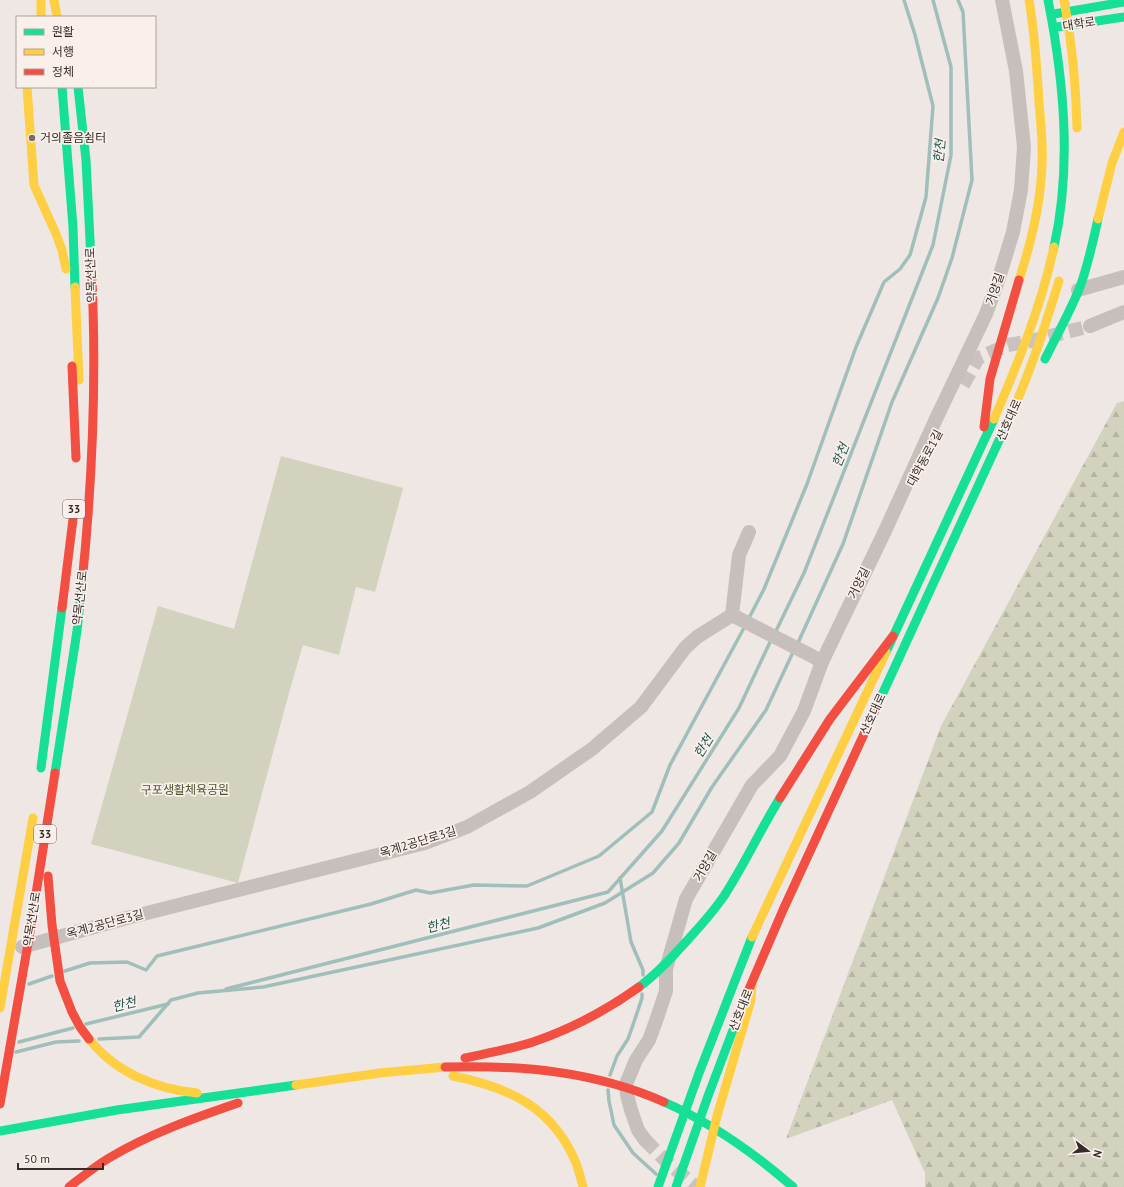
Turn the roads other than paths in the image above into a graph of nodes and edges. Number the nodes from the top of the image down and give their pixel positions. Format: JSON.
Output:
{"nodes":[{"id":1,"x":41,"y":0,"type":"edge"},
{"id":2,"x":54,"y":0,"type":"edge"},
{"id":3,"x":1002,"y":0,"type":"edge"},
{"id":4,"x":1028,"y":0,"type":"edge"},
{"id":5,"x":1048,"y":0,"type":"edge"},
{"id":6,"x":1064,"y":0,"type":"edge"},
{"id":7,"x":1124,"y":2,"type":"edge"},
{"id":8,"x":41,"y":16,"type":"edge"},
{"id":9,"x":57,"y":16,"type":"edge"},
{"id":10,"x":1124,"y":16,"type":"edge"},
{"id":11,"x":1031,"y":17,"type":"junction"},
{"id":12,"x":1034,"y":31,"type":"junction"},
{"id":13,"x":27,"y":88,"type":"edge"},
{"id":14,"x":62,"y":88,"type":"edge"},
{"id":15,"x":78,"y":88,"type":"edge"},
{"id":16,"x":1124,"y":132,"type":"edge"},
{"id":17,"x":1077,"y":135,"type":"dead end"},
{"id":18,"x":1060,"y":275,"type":"dead end"},
{"id":19,"x":1124,"y":277,"type":"edge"},
{"id":20,"x":1078,"y":290,"type":"junction"},
{"id":21,"x":1124,"y":312,"type":"edge"},
{"id":22,"x":1090,"y":326,"type":"tunnel mouth"},
{"id":23,"x":963,"y":385,"type":"tunnel mouth"},
{"id":24,"x":1009,"y":421,"type":"junction"},
{"id":25,"x":981,"y":447,"type":"junction"},
{"id":26,"x":74,"y":506,"type":"dead end"},
{"id":27,"x":885,"y":531,"type":"junction"},
{"id":28,"x":749,"y":532,"type":"dead end"},
{"id":29,"x":735,"y":617,"type":"junction"},
{"id":30,"x":893,"y":636,"type":"junction"},
{"id":31,"x":817,"y":659,"type":"junction"},
{"id":32,"x":61,"y":735,"type":"junction"},
{"id":33,"x":40,"y":775,"type":"dead end"},
{"id":34,"x":35,"y":805,"type":"dead end"},
{"id":35,"x":0,"y":952,"type":"edge"},
{"id":36,"x":752,"y":983,"type":"junction"},
{"id":37,"x":0,"y":1008,"type":"edge"},
{"id":38,"x":419,"y":1068,"type":"junction"},
{"id":39,"x":446,"y":1075,"type":"junction"},
{"id":40,"x":568,"y":1078,"type":"junction"},
{"id":41,"x":306,"y":1093,"type":"dead end"},
{"id":42,"x":232,"y":1094,"type":"junction"},
{"id":43,"x":0,"y":1104,"type":"edge"},
{"id":44,"x":191,"y":1110,"type":"dead end"},
{"id":45,"x":90,"y":1124,"type":"dead end"},
{"id":46,"x":0,"y":1131,"type":"edge"},
{"id":47,"x":0,"y":1138,"type":"edge"},
{"id":48,"x":645,"y":1140,"type":"tunnel mouth"},
{"id":49,"x":739,"y":1150,"type":"junction"},
{"id":50,"x":659,"y":1184,"type":"edge"},
{"id":51,"x":69,"y":1187,"type":"edge"},
{"id":52,"x":583,"y":1187,"type":"edge"},
{"id":53,"x":676,"y":1187,"type":"edge"},
{"id":54,"x":700,"y":1187,"type":"edge"},
{"id":55,"x":781,"y":1187,"type":"edge"},
{"id":56,"x":793,"y":1187,"type":"edge"}],
"edges":[{"from":1,"to":8,"type":"main road"},
{"from":2,"to":9,"type":"main road"},
{"from":3,"to":27,"type":"street","name":"거양길"},
{"from":4,"to":11,"type":"main road"},
{"from":5,"to":25,"type":"main road","name":"산호대로"},
{"from":6,"to":17,"type":"main road"},
{"from":7,"to":11,"type":"main road","name":"대학로"},
{"from":10,"to":12,"type":"main road","name":"대학로"},
{"from":11,"to":12,"type":"main road"},
{"from":12,"to":25,"type":"main road"},
{"from":13,"to":14,"type":"main road","name":"약목선산로"},
{"from":15,"to":32,"type":"main road","name":"약목선산로","number":"33"},
{"from":16,"to":20,"type":"main road"},
{"from":18,"to":24,"type":"main road","name":"산호대로"},
{"from":19,"to":20,"type":"street"},
{"from":20,"to":24,"type":"main road"},
{"from":21,"to":22,"type":"street"},
{"from":23,"to":27,"type":"street","name":"대학동로1길"},
{"from":24,"to":36,"type":"main road","name":"산호대로"},
{"from":25,"to":30,"type":"main road","name":"산호대로"},
{"from":26,"to":33,"type":"main road","name":"약목선산로","number":"33"},
{"from":27,"to":31,"type":"street","name":"거양길"},
{"from":28,"to":29,"type":"street"},
{"from":29,"to":31,"type":"street"},
{"from":29,"to":35,"type":"street","name":"옥계2공단로3길"},
{"from":30,"to":38,"type":"main road"},
{"from":30,"to":50,"type":"main road","name":"산호대로"},
{"from":31,"to":48,"type":"street","name":"거양길"},
{"from":32,"to":42,"type":"main road"},
{"from":32,"to":43,"type":"main road","name":"약목선산로","number":"33"},
{"from":34,"to":37,"type":"main road","name":"약목선산로","number":"33"},
{"from":36,"to":53,"type":"main road","name":"산호대로"},
{"from":36,"to":54,"type":"main road"},
{"from":38,"to":40,"type":"main road"},
{"from":38,"to":42,"type":"main road"},
{"from":39,"to":40,"type":"main road"},
{"from":39,"to":41,"type":"main road"},
{"from":39,"to":52,"type":"main road"},
{"from":40,"to":49,"type":"main road"},
{"from":42,"to":46,"type":"main road"},
{"from":44,"to":51,"type":"main road"},
{"from":45,"to":47,"type":"main road"},
{"from":49,"to":55,"type":"main road"},
{"from":49,"to":56,"type":"main road"}]}
